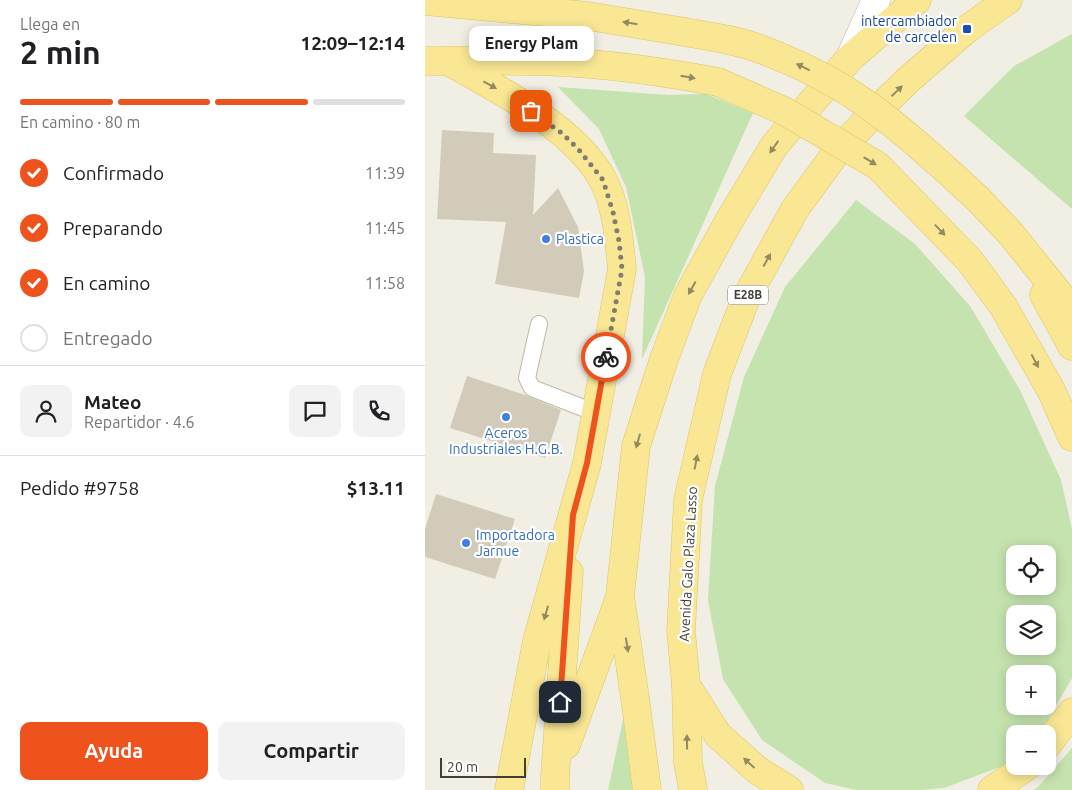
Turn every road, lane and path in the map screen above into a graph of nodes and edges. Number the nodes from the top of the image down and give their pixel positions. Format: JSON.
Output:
{"nodes":[{"id":1,"x":876,"y":0,"type":"edge"},
{"id":2,"x":917,"y":0,"type":"edge"},
{"id":3,"x":1008,"y":0,"type":"edge"},
{"id":4,"x":425,"y":1,"type":"edge"},
{"id":5,"x":850,"y":58,"type":"junction"},
{"id":6,"x":436,"y":61,"type":"edge"},
{"id":7,"x":1011,"y":234,"type":"junction"},
{"id":8,"x":1072,"y":310,"type":"edge"},
{"id":9,"x":539,"y":324,"type":"dead end"},
{"id":10,"x":1072,"y":346,"type":"edge"},
{"id":11,"x":596,"y":413,"type":"junction"},
{"id":12,"x":1072,"y":437,"type":"edge"},
{"id":13,"x":573,"y":515,"type":"junction"},
{"id":14,"x":620,"y":596,"type":"junction"},
{"id":15,"x":686,"y":685,"type":"junction"},
{"id":16,"x":1072,"y":712,"type":"edge"},
{"id":17,"x":1056,"y":733,"type":"edge"},
{"id":18,"x":1014,"y":775,"type":"edge"},
{"id":19,"x":555,"y":784,"type":"edge"},
{"id":20,"x":509,"y":790,"type":"edge"},
{"id":21,"x":647,"y":790,"type":"edge"},
{"id":22,"x":693,"y":790,"type":"edge"},
{"id":23,"x":789,"y":790,"type":"edge"},
{"id":24,"x":992,"y":790,"type":"edge"}],
"edges":[{"from":1,"to":5,"type":"street"},
{"from":2,"to":5,"type":"main road"},
{"from":15,"to":3,"type":"main road","name":"Avenida Galo Plaza Lasso","number":"E28B","one_way":true},
{"from":7,"to":4,"type":"main road","one_way":true,"bridge":true},
{"from":5,"to":14,"type":"main road","one_way":true},
{"from":6,"to":11,"type":"main road","one_way":true},
{"from":6,"to":12,"type":"main road","one_way":true,"bridge":true},
{"from":7,"to":8,"type":"main road"},
{"from":7,"to":10,"type":"main road"},
{"from":9,"to":11,"type":"lane"},
{"from":11,"to":13,"type":"main road"},
{"from":13,"to":19,"type":"main road"},
{"from":13,"to":20,"type":"main road","one_way":true},
{"from":14,"to":19,"type":"main road"},
{"from":14,"to":21,"type":"main road","one_way":true},
{"from":22,"to":15,"type":"main road","name":"Avenida Galo Plaza Lasso","one_way":true},
{"from":23,"to":15,"type":"main road","one_way":true},
{"from":16,"to":17,"type":"main road"},
{"from":18,"to":24,"type":"main road"}]}
